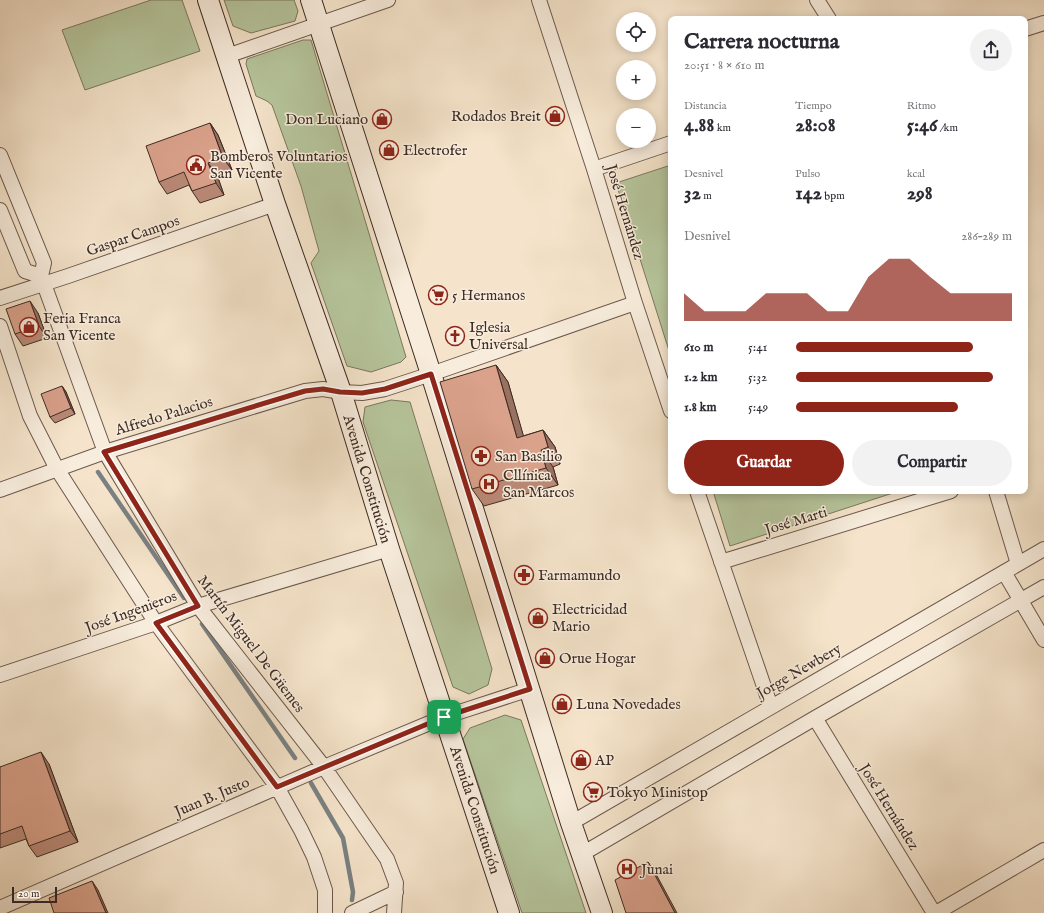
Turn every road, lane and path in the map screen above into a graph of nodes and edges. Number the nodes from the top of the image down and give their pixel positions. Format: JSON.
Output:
{"nodes":[{"id":1,"x":208,"y":0,"type":"edge"},
{"id":2,"x":311,"y":0,"type":"edge"},
{"id":3,"x":388,"y":0,"type":"edge"},
{"id":4,"x":539,"y":0,"type":"edge"},
{"id":5,"x":817,"y":0,"type":"edge"},
{"id":6,"x":828,"y":16,"type":"edge"},
{"id":7,"x":1044,"y":23,"type":"edge"},
{"id":8,"x":319,"y":24,"type":"junction"},
{"id":9,"x":1028,"y":28,"type":"edge"},
{"id":10,"x":227,"y":56,"type":"junction"},
{"id":11,"x":668,"y":145,"type":"edge"},
{"id":12,"x":0,"y":155,"type":"edge"},
{"id":13,"x":594,"y":169,"type":"junction"},
{"id":14,"x":276,"y":204,"type":"junction"},
{"id":15,"x":0,"y":210,"type":"edge"},
{"id":16,"x":42,"y":280,"type":"junction"},
{"id":17,"x":0,"y":298,"type":"edge"},
{"id":18,"x":635,"y":303,"type":"junction"},
{"id":19,"x":0,"y":326,"type":"edge"},
{"id":20,"x":431,"y":374,"type":"junction"},
{"id":21,"x":340,"y":392,"type":"junction"},
{"id":22,"x":668,"y":403,"type":"edge"},
{"id":23,"x":104,"y":452,"type":"junction"},
{"id":24,"x":57,"y":469,"type":"junction"},
{"id":25,"x":0,"y":490,"type":"edge"},
{"id":26,"x":698,"y":494,"type":"edge"},
{"id":27,"x":941,"y":494,"type":"edge"},
{"id":28,"x":997,"y":494,"type":"edge"},
{"id":29,"x":388,"y":549,"type":"junction"},
{"id":30,"x":1044,"y":549,"type":"edge"},
{"id":31,"x":721,"y":562,"type":"junction"},
{"id":32,"x":1018,"y":564,"type":"junction"},
{"id":33,"x":1004,"y":572,"type":"junction"},
{"id":34,"x":1044,"y":587,"type":"edge"},
{"id":35,"x":1021,"y":601,"type":"junction"},
{"id":36,"x":198,"y":606,"type":"junction"},
{"id":37,"x":156,"y":623,"type":"junction"},
{"id":38,"x":1044,"y":640,"type":"edge"},
{"id":39,"x":0,"y":675,"type":"edge"},
{"id":40,"x":530,"y":689,"type":"junction"},
{"id":41,"x":772,"y":707,"type":"junction"},
{"id":42,"x":444,"y":717,"type":"junction"},
{"id":43,"x":815,"y":718,"type":"junction"},
{"id":44,"x":324,"y":767,"type":"junction"},
{"id":45,"x":277,"y":787,"type":"junction"},
{"id":46,"x":571,"y":823,"type":"junction"},
{"id":47,"x":1044,"y":850,"type":"edge"},
{"id":48,"x":582,"y":854,"type":"junction"},
{"id":49,"x":396,"y":892,"type":"junction"},
{"id":50,"x":0,"y":908,"type":"edge"},
{"id":51,"x":324,"y":913,"type":"edge"},
{"id":52,"x":352,"y":913,"type":"edge"},
{"id":53,"x":394,"y":913,"type":"edge"},
{"id":54,"x":509,"y":913,"type":"edge"},
{"id":55,"x":602,"y":913,"type":"edge"},
{"id":56,"x":935,"y":913,"type":"edge"}],
"edges":[{"from":1,"to":10,"type":"main road","name":"Avenida Constitución"},
{"from":2,"to":8,"type":"main road"},
{"from":3,"to":8,"type":"street"},
{"from":4,"to":13,"type":"street","name":"José Hernández"},
{"from":5,"to":6,"type":"street"},
{"from":7,"to":9,"type":"street"},
{"from":8,"to":10,"type":"street"},
{"from":8,"to":20,"type":"main road"},
{"from":10,"to":14,"type":"main road","name":"Avenida Constitución"},
{"from":11,"to":13,"type":"street"},
{"from":12,"to":16,"type":"street","name":"Martín Miguel De Güemes"},
{"from":13,"to":18,"type":"street","name":"José Hernández"},
{"from":14,"to":16,"type":"street","name":"Gaspar Campos"},
{"from":14,"to":21,"type":"main road","name":"Avenida Constitución"},
{"from":15,"to":16,"type":"street"},
{"from":16,"to":17,"type":"street","name":"Gaspar Campos"},
{"from":16,"to":23,"type":"street","name":"Martín Miguel De Güemes"},
{"from":18,"to":20,"type":"street","name":"Alfredo Palacios"},
{"from":18,"to":22,"type":"street","name":"José Hernández"},
{"from":19,"to":24,"type":"street"},
{"from":20,"to":21,"type":"street","name":"Alfredo Palacios"},
{"from":20,"to":40,"type":"main road"},
{"from":21,"to":23,"type":"street","name":"Alfredo Palacios"},
{"from":21,"to":29,"type":"main road","name":"Avenida Constitución"},
{"from":23,"to":24,"type":"street","name":"Alfredo Palacios"},
{"from":23,"to":36,"type":"street","name":"Martín Miguel De Güemes"},
{"from":24,"to":25,"type":"street","name":"Alfredo Palacios"},
{"from":24,"to":37,"type":"street"},
{"from":26,"to":31,"type":"street"},
{"from":27,"to":31,"type":"street","name":"José Marti"},
{"from":28,"to":32,"type":"street"},
{"from":29,"to":36,"type":"street","name":"José Ingenieros"},
{"from":29,"to":42,"type":"main road","name":"Avenida Constitución"},
{"from":30,"to":32,"type":"street","name":"Jorge Newbery"},
{"from":31,"to":41,"type":"street"},
{"from":32,"to":33,"type":"street","name":"Jorge Newbery"},
{"from":33,"to":35,"type":"street"},
{"from":33,"to":41,"type":"street","name":"Jorge Newbery"},
{"from":34,"to":35,"type":"street"},
{"from":35,"to":38,"type":"street"},
{"from":35,"to":43,"type":"street"},
{"from":36,"to":37,"type":"street","name":"José Ingenieros"},
{"from":36,"to":44,"type":"street","name":"Martín Miguel De Güemes"},
{"from":37,"to":39,"type":"street","name":"José Ingenieros"},
{"from":37,"to":45,"type":"street"},
{"from":40,"to":42,"type":"street","name":"Juan B. Justo"},
{"from":40,"to":46,"type":"main road"},
{"from":41,"to":46,"type":"street","name":"Jorge Newbery"},
{"from":42,"to":44,"type":"street","name":"Juan B. Justo"},
{"from":42,"to":54,"type":"main road","name":"Avenida Constitución"},
{"from":43,"to":48,"type":"street"},
{"from":43,"to":56,"type":"street","name":"José Hernández"},
{"from":44,"to":45,"type":"street","name":"Juan B. Justo"},
{"from":44,"to":49,"type":"street","name":"Martín Miguel De Güemes"},
{"from":45,"to":50,"type":"street","name":"Juan B. Justo"},
{"from":45,"to":51,"type":"street"},
{"from":46,"to":48,"type":"main road"},
{"from":47,"to":56,"type":"street"},
{"from":48,"to":55,"type":"main road"},
{"from":49,"to":52,"type":"street"},
{"from":49,"to":53,"type":"street","name":"Martín Miguel De Güemes"}]}
